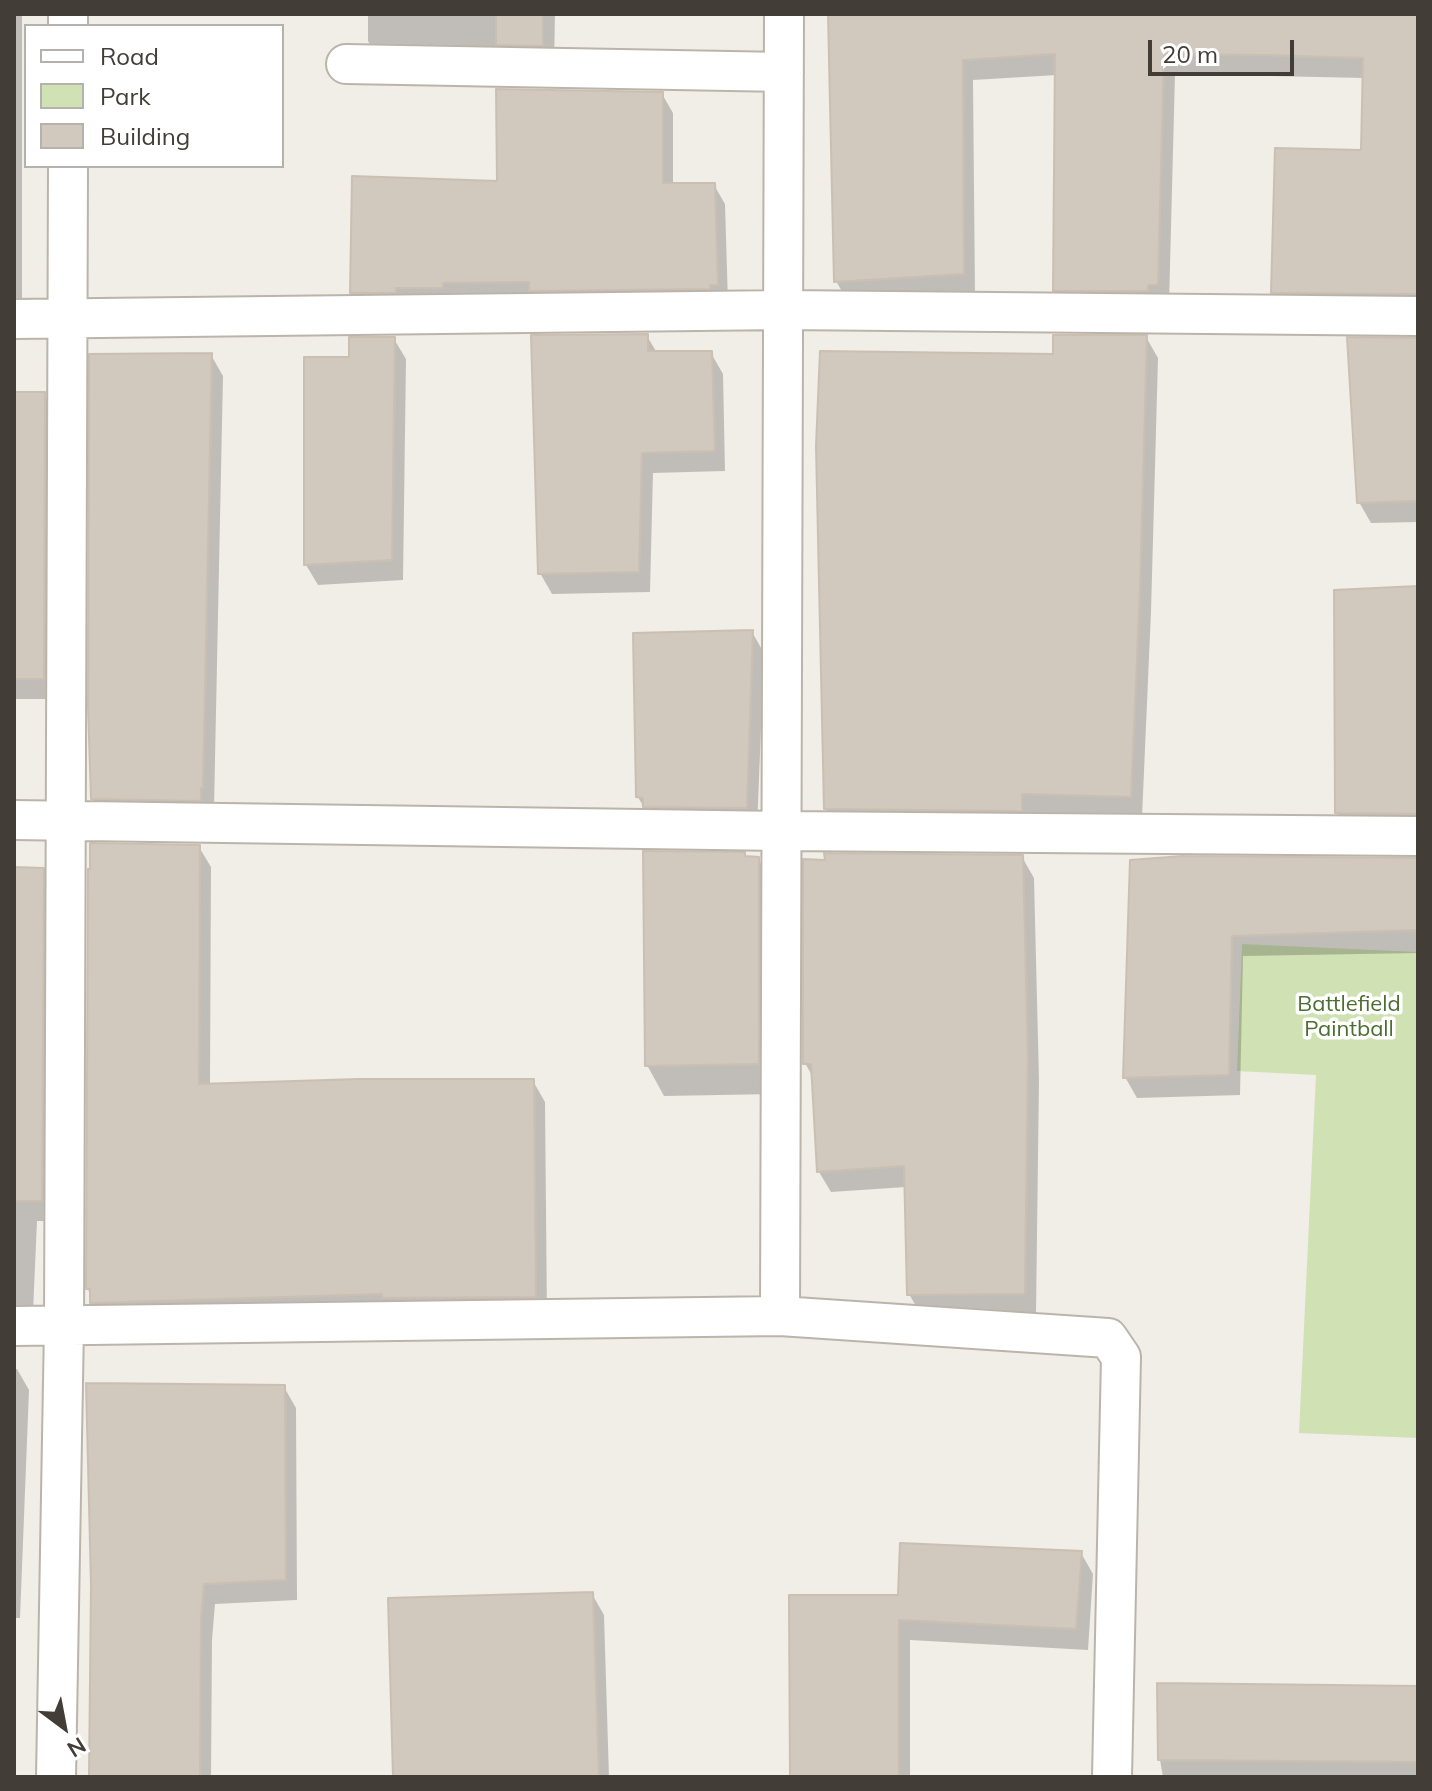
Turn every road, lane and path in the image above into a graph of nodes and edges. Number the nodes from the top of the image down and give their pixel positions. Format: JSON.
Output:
{"nodes":[{"id":1,"x":784,"y":14,"type":"edge"},
{"id":2,"x":346,"y":64,"type":"dead end"},
{"id":3,"x":784,"y":72,"type":"junction"},
{"id":4,"x":68,"y":168,"type":"edge"},
{"id":5,"x":784,"y":310,"type":"junction"},
{"id":6,"x":1418,"y":316,"type":"edge"},
{"id":7,"x":14,"y":319,"type":"edge"},
{"id":8,"x":69,"y":319,"type":"junction"},
{"id":9,"x":14,"y":820,"type":"edge"},
{"id":10,"x":67,"y":820,"type":"junction"},
{"id":11,"x":783,"y":831,"type":"junction"},
{"id":12,"x":1418,"y":836,"type":"edge"},
{"id":13,"x":780,"y":1316,"type":"junction"},
{"id":14,"x":14,"y":1326,"type":"edge"},
{"id":15,"x":64,"y":1326,"type":"junction"},
{"id":16,"x":56,"y":1777,"type":"edge"},
{"id":17,"x":1112,"y":1777,"type":"edge"}],
"edges":[{"from":1,"to":3,"type":"street"},
{"from":2,"to":3,"type":"street"},
{"from":3,"to":5,"type":"street"},
{"from":4,"to":8,"type":"street"},
{"from":5,"to":6,"type":"street"},
{"from":5,"to":8,"type":"street"},
{"from":5,"to":11,"type":"street"},
{"from":7,"to":8,"type":"street"},
{"from":8,"to":10,"type":"street"},
{"from":9,"to":10,"type":"street"},
{"from":10,"to":11,"type":"street"},
{"from":10,"to":15,"type":"street"},
{"from":11,"to":12,"type":"street"},
{"from":11,"to":13,"type":"street"},
{"from":13,"to":15,"type":"street"},
{"from":13,"to":17,"type":"street"},
{"from":14,"to":15,"type":"street"},
{"from":15,"to":16,"type":"street"}]}
